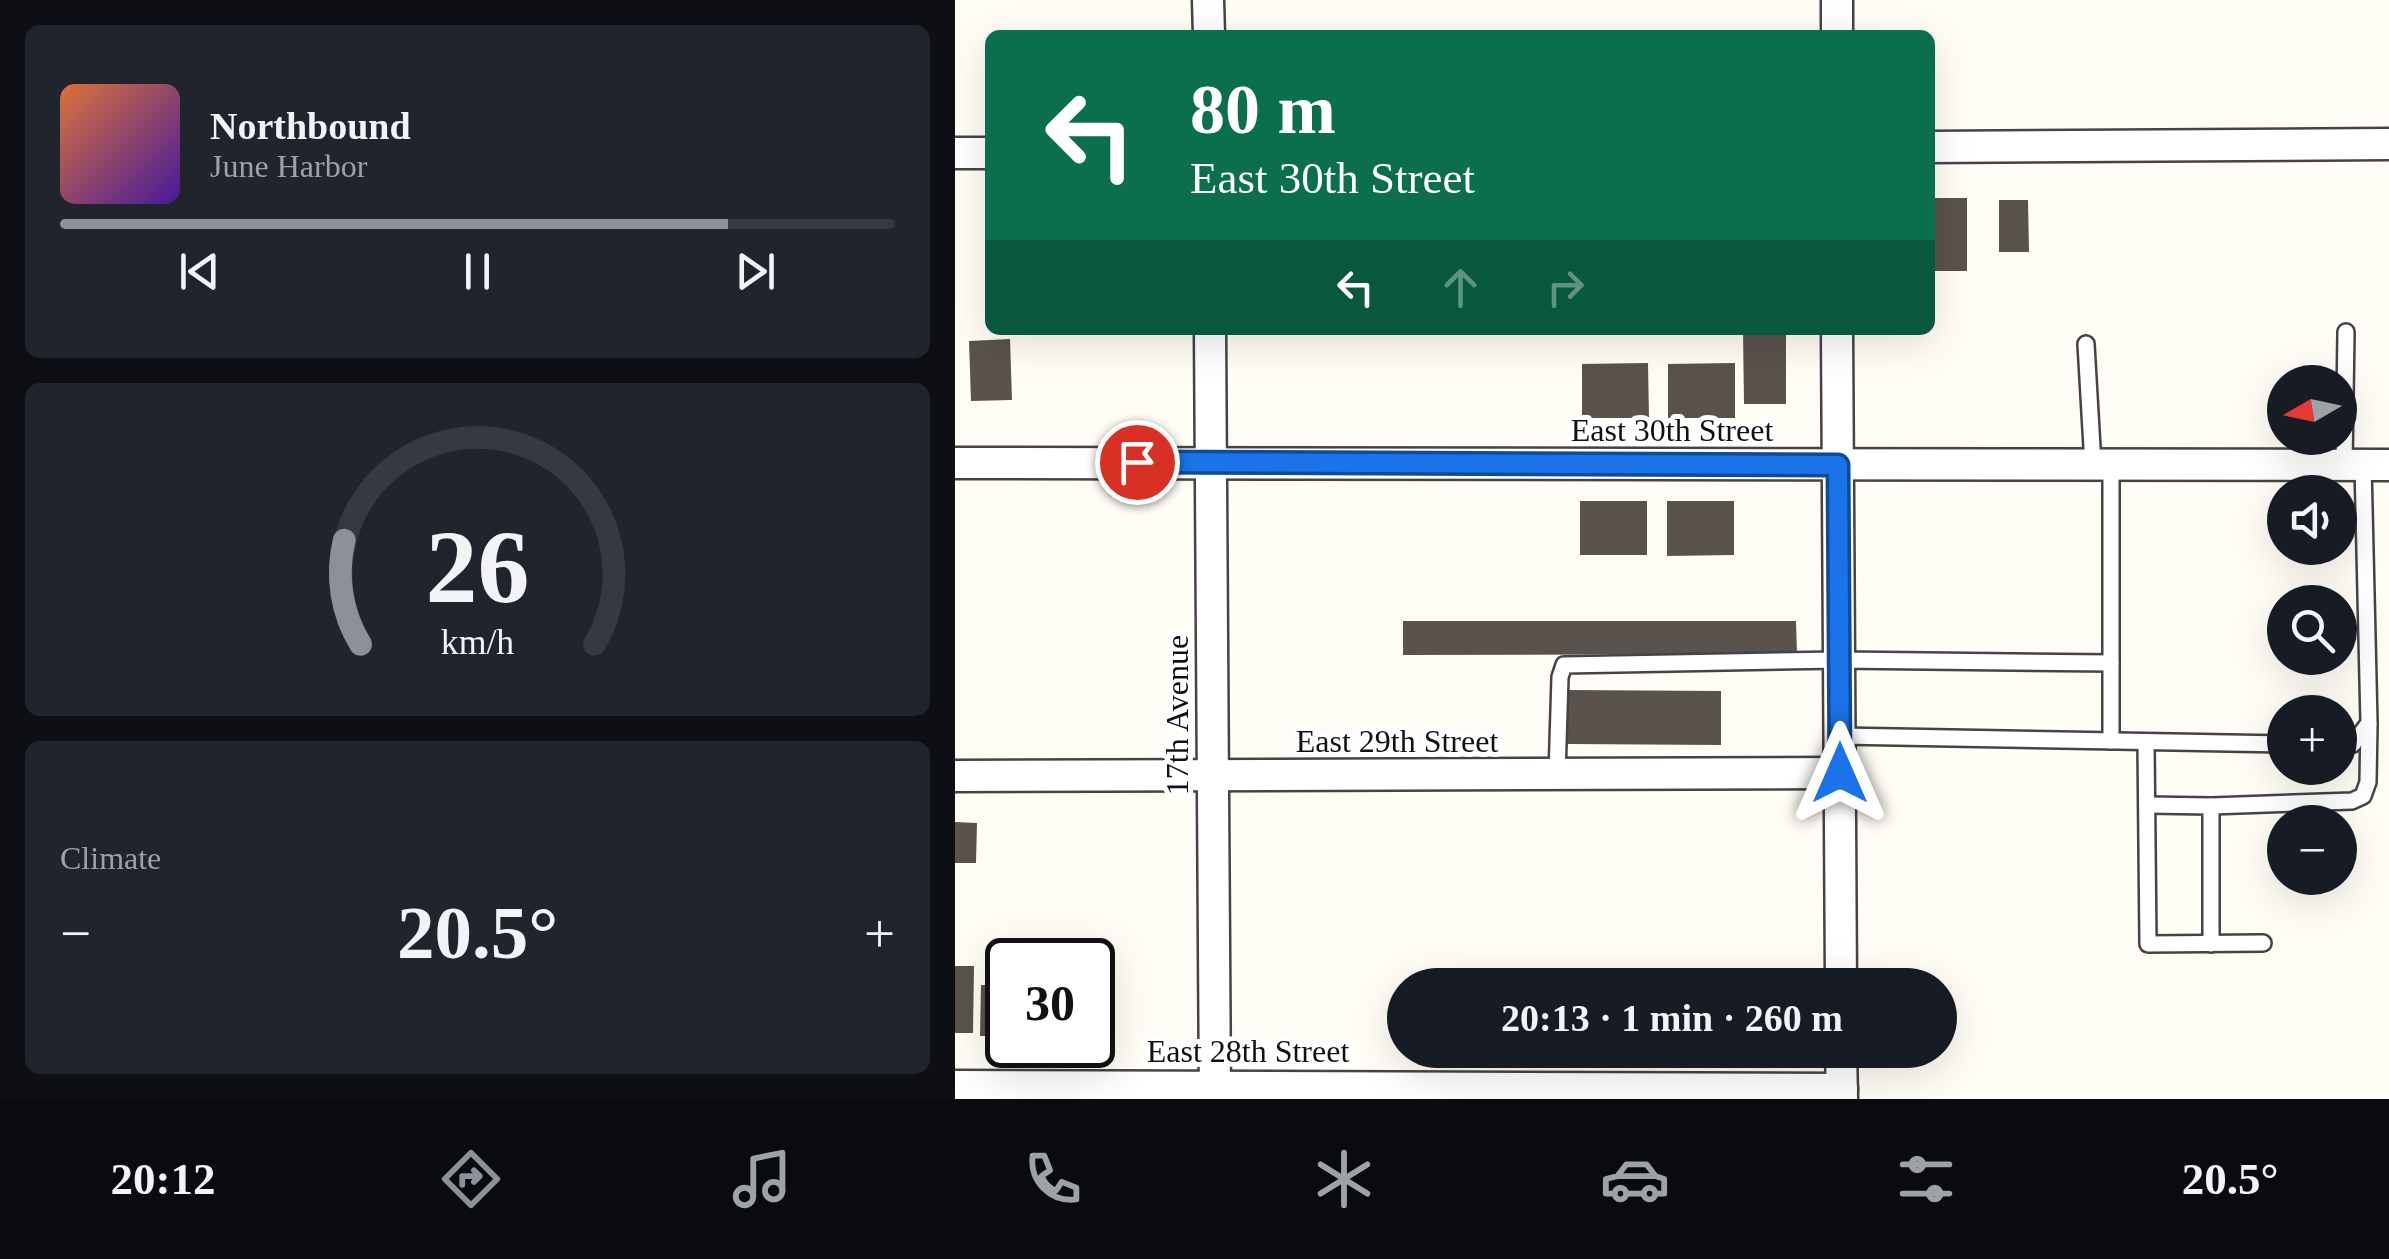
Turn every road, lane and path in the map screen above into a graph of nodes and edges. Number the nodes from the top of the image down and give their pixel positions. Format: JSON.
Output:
{"nodes":[{"id":1,"x":1209,"y":0,"type":"edge"},
{"id":2,"x":1837,"y":0,"type":"edge"},
{"id":3,"x":1209,"y":30,"type":"edge"},
{"id":4,"x":1837,"y":30,"type":"edge"},
{"id":5,"x":2389,"y":144,"type":"edge"},
{"id":6,"x":1935,"y":147,"type":"edge"},
{"id":7,"x":955,"y":154,"type":"edge"},
{"id":8,"x":985,"y":154,"type":"edge"},
{"id":9,"x":2346,"y":332,"type":"dead end"},
{"id":10,"x":1210,"y":335,"type":"edge"},
{"id":11,"x":1837,"y":335,"type":"edge"},
{"id":12,"x":2086,"y":344,"type":"dead end"},
{"id":13,"x":955,"y":462,"type":"edge"},
{"id":14,"x":1211,"y":462,"type":"junction"},
{"id":15,"x":1838,"y":465,"type":"junction"},
{"id":16,"x":2102,"y":465,"type":"junction"},
{"id":17,"x":2366,"y":465,"type":"edge"},
{"id":18,"x":1839,"y":660,"type":"junction"},
{"id":19,"x":2111,"y":663,"type":"junction"},
{"id":20,"x":2369,"y":723,"type":"junction"},
{"id":21,"x":1839,"y":736,"type":"junction"},
{"id":22,"x":2357,"y":739,"type":"edge"},
{"id":23,"x":2111,"y":741,"type":"junction"},
{"id":24,"x":2145,"y":744,"type":"junction"},
{"id":25,"x":2267,"y":744,"type":"edge"},
{"id":26,"x":1840,"y":773,"type":"junction"},
{"id":27,"x":1557,"y":775,"type":"junction"},
{"id":28,"x":955,"y":776,"type":"edge"},
{"id":29,"x":1212,"y":776,"type":"junction"},
{"id":30,"x":2147,"y":805,"type":"junction"},
{"id":31,"x":2211,"y":806,"type":"junction"},
{"id":32,"x":2263,"y":943,"type":"dead end"},
{"id":33,"x":2211,"y":944,"type":"junction"},
{"id":34,"x":1841,"y":968,"type":"edge"},
{"id":35,"x":1841,"y":1068,"type":"edge"},
{"id":36,"x":955,"y":1086,"type":"edge"},
{"id":37,"x":1215,"y":1092,"type":"edge"},
{"id":38,"x":1842,"y":1094,"type":"edge"}],
"edges":[{"from":1,"to":3,"type":"street"},
{"from":2,"to":4,"type":"street"},
{"from":5,"to":6,"type":"street"},
{"from":7,"to":8,"type":"street"},
{"from":9,"to":17,"type":"lane"},
{"from":10,"to":14,"type":"street","name":"17th Avenue"},
{"from":11,"to":15,"type":"street"},
{"from":12,"to":16,"type":"lane"},
{"from":13,"to":14,"type":"street","name":"East 30th Street"},
{"from":14,"to":15,"type":"street","name":"East 30th Street"},
{"from":14,"to":29,"type":"street","name":"17th Avenue"},
{"from":15,"to":16,"type":"street","name":"East 30th Street"},
{"from":15,"to":18,"type":"street"},
{"from":16,"to":17,"type":"street","name":"East 30th Street"},
{"from":16,"to":19,"type":"lane"},
{"from":17,"to":20,"type":"lane"},
{"from":18,"to":19,"type":"lane"},
{"from":18,"to":21,"type":"street"},
{"from":18,"to":27,"type":"lane"},
{"from":19,"to":23,"type":"lane"},
{"from":20,"to":22,"type":"lane"},
{"from":20,"to":31,"type":"lane"},
{"from":21,"to":23,"type":"lane"},
{"from":21,"to":26,"type":"street"},
{"from":23,"to":24,"type":"lane"},
{"from":24,"to":25,"type":"lane"},
{"from":24,"to":30,"type":"lane"},
{"from":26,"to":27,"type":"street","name":"East 29th Street"},
{"from":26,"to":34,"type":"street"},
{"from":27,"to":29,"type":"street","name":"East 29th Street"},
{"from":28,"to":29,"type":"street","name":"East 29th Street"},
{"from":29,"to":37,"type":"street","name":"17th Avenue"},
{"from":30,"to":31,"type":"lane"},
{"from":30,"to":33,"type":"lane"},
{"from":31,"to":33,"type":"lane"},
{"from":32,"to":33,"type":"lane"},
{"from":35,"to":38,"type":"street"},
{"from":36,"to":37,"type":"street","name":"East 28th Street"},
{"from":37,"to":38,"type":"street","name":"East 28th Street"}]}
